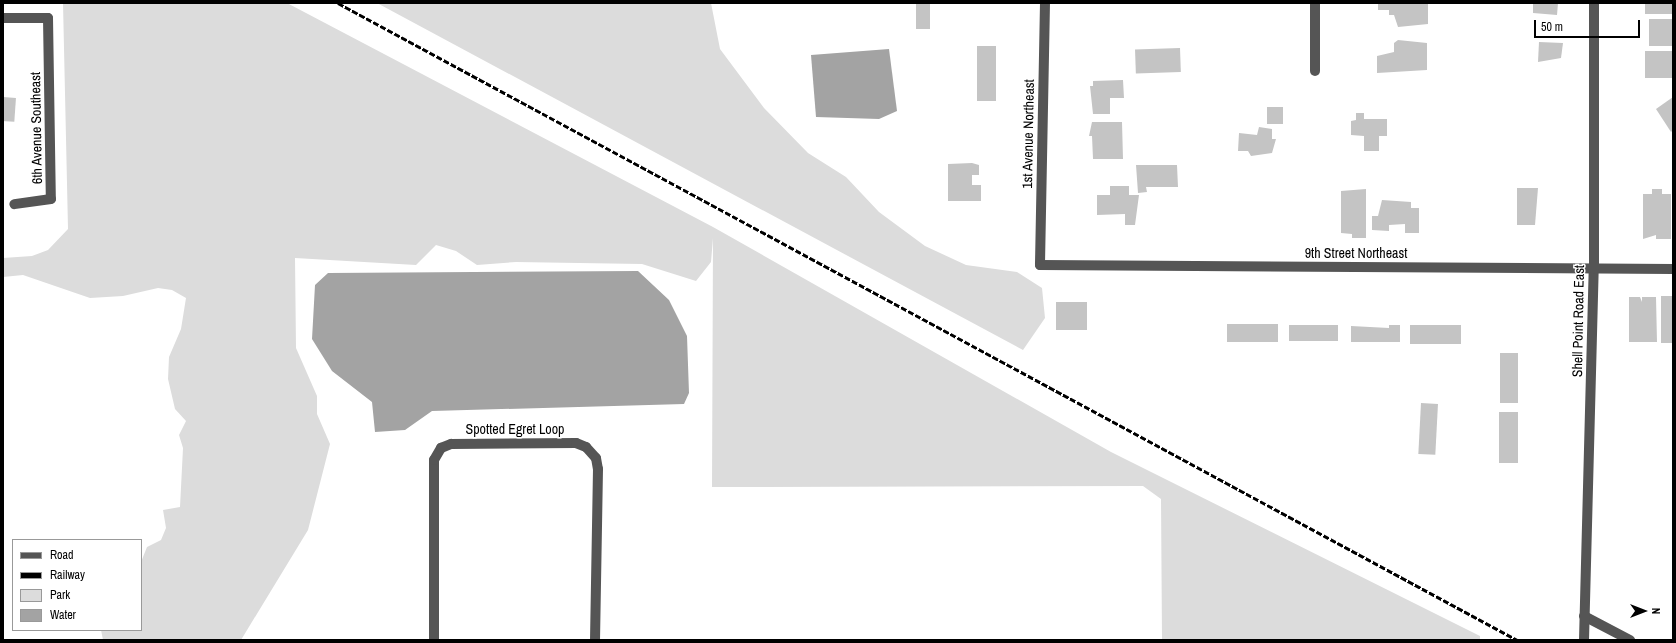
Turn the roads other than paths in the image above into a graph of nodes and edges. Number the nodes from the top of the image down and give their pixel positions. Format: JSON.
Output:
{"nodes":[{"id":1,"x":1045,"y":3,"type":"edge"},
{"id":2,"x":1315,"y":3,"type":"edge"},
{"id":3,"x":1594,"y":3,"type":"edge"},
{"id":4,"x":3,"y":18,"type":"edge"},
{"id":5,"x":1315,"y":71,"type":"dead end"},
{"id":6,"x":14,"y":204,"type":"dead end"},
{"id":7,"x":1040,"y":265,"type":"joint"},
{"id":8,"x":1594,"y":269,"type":"junction"},
{"id":9,"x":1673,"y":269,"type":"edge"},
{"id":10,"x":1584,"y":616,"type":"junction"},
{"id":11,"x":434,"y":640,"type":"edge"},
{"id":12,"x":595,"y":640,"type":"edge"},
{"id":13,"x":1584,"y":640,"type":"edge"},
{"id":14,"x":1630,"y":640,"type":"edge"}],
"edges":[{"from":1,"to":7,"type":"street","name":"1st Avenue Northeast"},
{"from":2,"to":5,"type":"street"},
{"from":3,"to":8,"type":"street","name":"Shell Point Road East"},
{"from":4,"to":6,"type":"street","name":"6th Avenue Southeast"},
{"from":7,"to":8,"type":"street","name":"9th Street Northeast"},
{"from":8,"to":9,"type":"street","name":"9th Street Northeast"},
{"from":8,"to":10,"type":"street","name":"Shell Point Road East"},
{"from":10,"to":13,"type":"street","name":"Shell Point Road East"},
{"from":10,"to":14,"type":"street"},
{"from":11,"to":12,"type":"street","name":"Spotted Egret Loop"}]}
